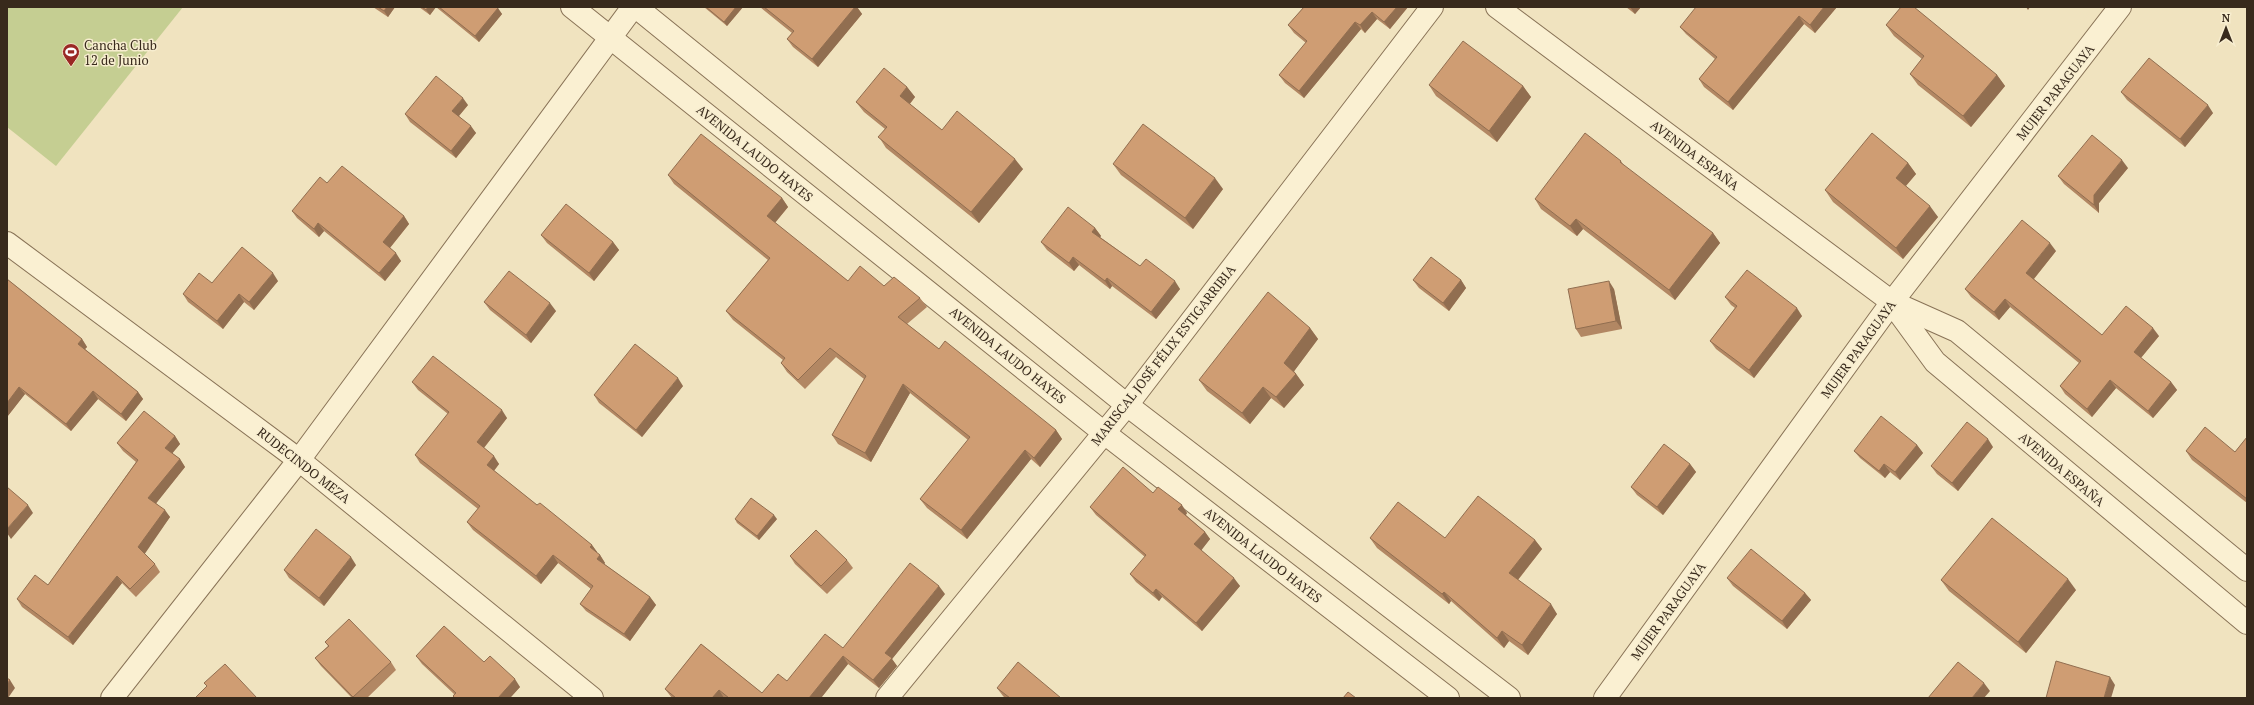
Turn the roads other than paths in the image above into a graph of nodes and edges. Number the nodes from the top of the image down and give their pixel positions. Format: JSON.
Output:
{"nodes":[{"id":1,"x":572,"y":7,"type":"edge"},
{"id":2,"x":632,"y":7,"type":"edge"},
{"id":3,"x":636,"y":7,"type":"edge"},
{"id":4,"x":1432,"y":7,"type":"edge"},
{"id":5,"x":1498,"y":7,"type":"edge"},
{"id":6,"x":2120,"y":7,"type":"edge"},
{"id":7,"x":611,"y":38,"type":"junction"},
{"id":8,"x":7,"y":243,"type":"edge"},
{"id":9,"x":1892,"y":302,"type":"junction"},
{"id":10,"x":1127,"y":405,"type":"junction"},
{"id":11,"x":1104,"y":432,"type":"junction"},
{"id":12,"x":299,"y":460,"type":"junction"},
{"id":13,"x":2247,"y":570,"type":"edge"},
{"id":14,"x":2247,"y":622,"type":"edge"},
{"id":15,"x":112,"y":698,"type":"edge"},
{"id":16,"x":592,"y":698,"type":"edge"},
{"id":17,"x":887,"y":698,"type":"edge"},
{"id":18,"x":1448,"y":698,"type":"edge"},
{"id":19,"x":1509,"y":698,"type":"edge"},
{"id":20,"x":1605,"y":698,"type":"edge"}],
"edges":[{"from":1,"to":7,"type":"street","name":"AVENIDA LAUDO HAYES"},
{"from":2,"to":7,"type":"street"},
{"from":3,"to":10,"type":"street"},
{"from":4,"to":10,"type":"street","name":"MARISCAL JOSÉ FÉLIX ESTIGARRIBIA"},
{"from":5,"to":9,"type":"street","name":"AVENIDA ESPAÑA"},
{"from":6,"to":9,"type":"street","name":"MUJER PARAGUAYA"},
{"from":7,"to":11,"type":"street","name":"AVENIDA LAUDO HAYES"},
{"from":7,"to":12,"type":"street"},
{"from":8,"to":12,"type":"street","name":"RUDECINDO MEZA"},
{"from":9,"to":13,"type":"street","name":"AVENIDA ESPAÑA"},
{"from":9,"to":14,"type":"street","name":"AVENIDA ESPAÑA"},
{"from":9,"to":20,"type":"street","name":"MUJER PARAGUAYA"},
{"from":10,"to":11,"type":"street","name":"MARISCAL JOSÉ FÉLIX ESTIGARRIBIA"},
{"from":10,"to":19,"type":"street"},
{"from":11,"to":17,"type":"street","name":"MARISCAL JOSÉ FÉLIX ESTIGARRIBIA"},
{"from":11,"to":18,"type":"street","name":"AVENIDA LAUDO HAYES"},
{"from":12,"to":15,"type":"street"},
{"from":12,"to":16,"type":"street","name":"RUDECINDO MEZA"}]}
